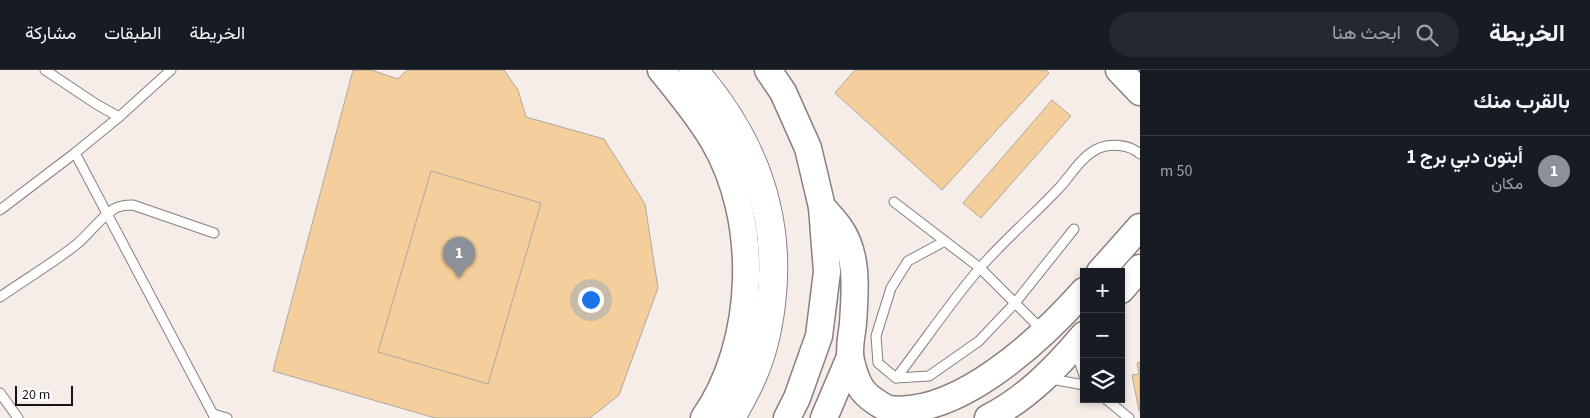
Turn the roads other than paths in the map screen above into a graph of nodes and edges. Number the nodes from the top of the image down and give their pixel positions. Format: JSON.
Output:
{"nodes":[{"id":1,"x":45,"y":70,"type":"edge"},
{"id":2,"x":171,"y":70,"type":"edge"},
{"id":3,"x":661,"y":70,"type":"edge"},
{"id":4,"x":694,"y":70,"type":"edge"},
{"id":5,"x":768,"y":70,"type":"edge"},
{"id":6,"x":1119,"y":70,"type":"edge"},
{"id":7,"x":1140,"y":92,"type":"edge"},
{"id":8,"x":120,"y":117,"type":"junction"},
{"id":9,"x":75,"y":153,"type":"junction"},
{"id":10,"x":1140,"y":154,"type":"edge"},
{"id":11,"x":894,"y":202,"type":"dead end"},
{"id":12,"x":822,"y":207,"type":"junction"},
{"id":13,"x":0,"y":210,"type":"edge"},
{"id":14,"x":107,"y":214,"type":"junction"},
{"id":15,"x":1140,"y":227,"type":"edge"},
{"id":16,"x":1074,"y":229,"type":"dead end"},
{"id":17,"x":214,"y":233,"type":"dead end"},
{"id":18,"x":945,"y":241,"type":"junction"},
{"id":19,"x":980,"y":268,"type":"junction"},
{"id":20,"x":1104,"y":268,"type":"edge"},
{"id":21,"x":1140,"y":268,"type":"edge"},
{"id":22,"x":1125,"y":285,"type":"edge"},
{"id":23,"x":1080,"y":296,"type":"edge"},
{"id":24,"x":0,"y":297,"type":"edge"},
{"id":25,"x":1015,"y":303,"type":"junction"},
{"id":26,"x":1046,"y":334,"type":"junction"},
{"id":27,"x":1079,"y":340,"type":"edge"},
{"id":28,"x":850,"y":358,"type":"junction"},
{"id":29,"x":1080,"y":365,"type":"edge"},
{"id":30,"x":896,"y":378,"type":"junction"},
{"id":31,"x":1044,"y":378,"type":"junction"},
{"id":32,"x":1080,"y":384,"type":"edge"},
{"id":33,"x":0,"y":393,"type":"edge"},
{"id":34,"x":1111,"y":403,"type":"edge"},
{"id":35,"x":214,"y":416,"type":"edge"},
{"id":36,"x":18,"y":418,"type":"edge"},
{"id":37,"x":227,"y":418,"type":"edge"},
{"id":38,"x":704,"y":418,"type":"edge"},
{"id":39,"x":731,"y":418,"type":"edge"},
{"id":40,"x":787,"y":418,"type":"edge"},
{"id":41,"x":824,"y":418,"type":"edge"},
{"id":42,"x":988,"y":418,"type":"edge"},
{"id":43,"x":1128,"y":418,"type":"edge"}],
"edges":[{"from":1,"to":8,"type":"lane"},
{"from":2,"to":8,"type":"lane"},
{"from":3,"to":38,"type":"street"},
{"from":4,"to":39,"type":"main road"},
{"from":5,"to":12,"type":"street"},
{"from":6,"to":7,"type":"street"},
{"from":8,"to":9,"type":"lane"},
{"from":9,"to":13,"type":"lane"},
{"from":9,"to":14,"type":"lane"},
{"from":10,"to":19,"type":"lane"},
{"from":11,"to":18,"type":"lane"},
{"from":12,"to":28,"type":"street"},
{"from":12,"to":40,"type":"street"},
{"from":14,"to":17,"type":"lane"},
{"from":14,"to":24,"type":"lane"},
{"from":14,"to":35,"type":"lane"},
{"from":15,"to":20,"type":"street"},
{"from":16,"to":25,"type":"lane"},
{"from":18,"to":19,"type":"lane"},
{"from":18,"to":30,"type":"lane"},
{"from":19,"to":25,"type":"lane"},
{"from":19,"to":30,"type":"lane"},
{"from":21,"to":22,"type":"street"},
{"from":23,"to":26,"type":"street"},
{"from":25,"to":26,"type":"lane"},
{"from":25,"to":30,"type":"lane"},
{"from":26,"to":28,"type":"street"},
{"from":27,"to":29,"type":"lane"},
{"from":27,"to":31,"type":"street"},
{"from":28,"to":41,"type":"street"},
{"from":31,"to":32,"type":"lane"},
{"from":31,"to":42,"type":"street"},
{"from":33,"to":36,"type":"lane"},
{"from":34,"to":43,"type":"lane"},
{"from":35,"to":37,"type":"lane"}]}
